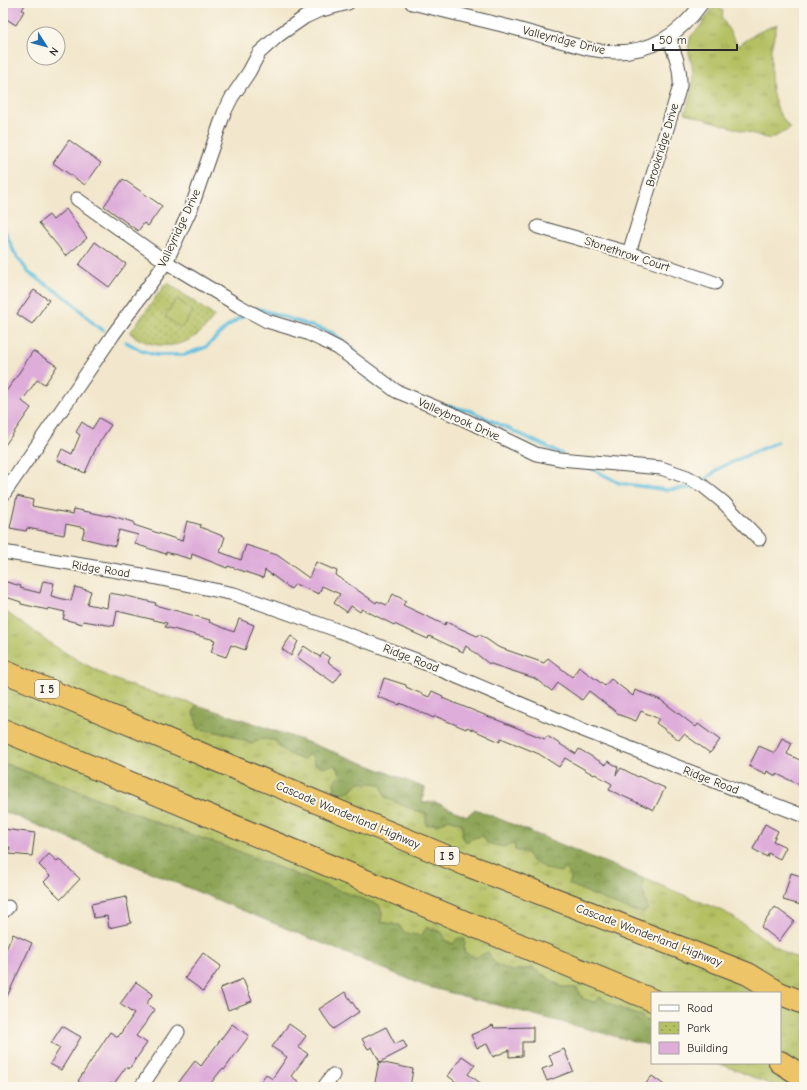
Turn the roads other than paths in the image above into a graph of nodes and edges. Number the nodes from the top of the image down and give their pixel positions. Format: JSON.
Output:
{"nodes":[{"id":1,"x":348,"y":3,"type":"edge"},
{"id":2,"x":412,"y":3,"type":"edge"},
{"id":3,"x":702,"y":3,"type":"edge"},
{"id":4,"x":668,"y":37,"type":"junction"},
{"id":5,"x":77,"y":199,"type":"dead end"},
{"id":6,"x":538,"y":227,"type":"dead end"},
{"id":7,"x":630,"y":253,"type":"junction"},
{"id":8,"x":166,"y":262,"type":"junction"},
{"id":9,"x":715,"y":283,"type":"dead end"},
{"id":10,"x":3,"y":495,"type":"edge"},
{"id":11,"x":759,"y":539,"type":"dead end"},
{"id":12,"x":3,"y":552,"type":"edge"},
{"id":13,"x":3,"y":656,"type":"edge"},
{"id":14,"x":3,"y":671,"type":"edge"},
{"id":15,"x":91,"y":707,"type":"junction"},
{"id":16,"x":3,"y":730,"type":"edge"},
{"id":17,"x":3,"y":744,"type":"edge"},
{"id":18,"x":89,"y":767,"type":"junction"},
{"id":19,"x":804,"y":816,"type":"edge"},
{"id":20,"x":748,"y":974,"type":"junction"},
{"id":21,"x":804,"y":990,"type":"edge"},
{"id":22,"x":777,"y":992,"type":"edge"},
{"id":23,"x":781,"y":994,"type":"edge"},
{"id":24,"x":651,"y":1000,"type":"edge"},
{"id":25,"x":804,"y":1003,"type":"edge"},
{"id":26,"x":178,"y":1032,"type":"dead end"},
{"id":27,"x":781,"y":1054,"type":"edge"},
{"id":28,"x":781,"y":1063,"type":"edge"},
{"id":29,"x":804,"y":1064,"type":"edge"},
{"id":30,"x":333,"y":1074,"type":"dead end"},
{"id":31,"x":804,"y":1077,"type":"edge"},
{"id":32,"x":141,"y":1087,"type":"edge"},
{"id":33,"x":324,"y":1087,"type":"edge"}],
"edges":[{"from":1,"to":8,"type":"street","name":"Valleyridge Drive"},
{"from":2,"to":4,"type":"street","name":"Valleyridge Drive"},
{"from":3,"to":4,"type":"street","name":"Valleyridge Drive"},
{"from":4,"to":7,"type":"street","name":"Brookridge Drive"},
{"from":5,"to":8,"type":"street","name":"Valleybrook Drive"},
{"from":6,"to":7,"type":"street","name":"Stonethrow Court"},
{"from":7,"to":9,"type":"street","name":"Stonethrow Court"},
{"from":8,"to":10,"type":"street","name":"Valleyridge Drive"},
{"from":8,"to":11,"type":"street","name":"Valleybrook Drive"},
{"from":12,"to":19,"type":"street","name":"Ridge Road"},
{"from":13,"to":15,"type":"highway"},
{"from":14,"to":15,"type":"highway","name":"Cascade Wonderland Highway","number":"I 5"},
{"from":15,"to":20,"type":"highway","name":"Cascade Wonderland Highway","number":"I 5"},
{"from":16,"to":18,"type":"highway"},
{"from":17,"to":18,"type":"highway"},
{"from":18,"to":24,"type":"highway"},
{"from":20,"to":21,"type":"highway"},
{"from":20,"to":22,"type":"highway","name":"Cascade Wonderland Highway","number":"I 5"},
{"from":23,"to":25,"type":"highway","name":"Cascade Wonderland Highway","number":"I 5"},
{"from":26,"to":32,"type":"street"},
{"from":27,"to":29,"type":"highway"},
{"from":28,"to":31,"type":"highway"},
{"from":30,"to":33,"type":"street"}]}
